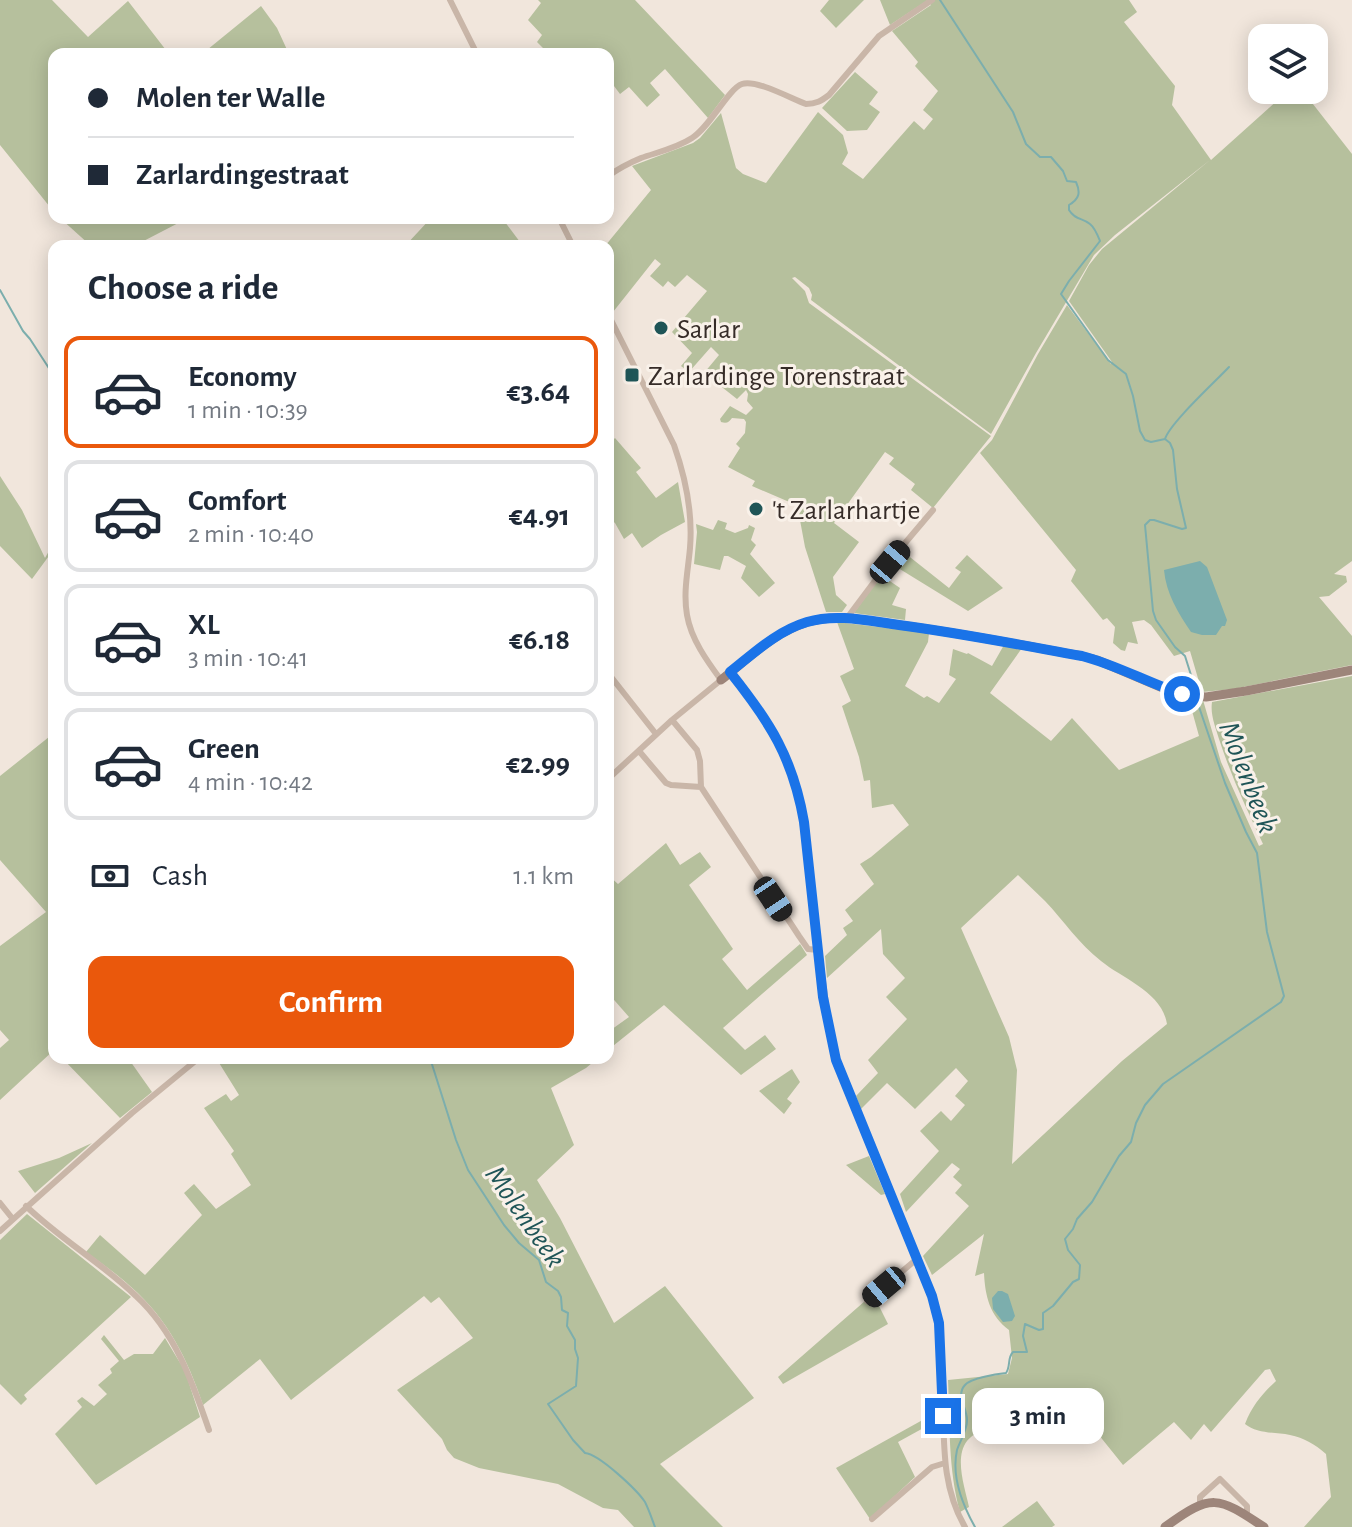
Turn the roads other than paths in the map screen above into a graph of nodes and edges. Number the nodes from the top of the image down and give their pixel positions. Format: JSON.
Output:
{"nodes":[{"id":1,"x":450,"y":0,"type":"edge"},
{"id":2,"x":932,"y":0,"type":"edge"},
{"id":3,"x":474,"y":48,"type":"edge"},
{"id":4,"x":614,"y":172,"type":"edge"},
{"id":5,"x":614,"y":326,"type":"edge"},
{"id":6,"x":933,"y":510,"type":"dead end"},
{"id":7,"x":847,"y":618,"type":"junction"},
{"id":8,"x":1352,"y":670,"type":"edge"},
{"id":9,"x":730,"y":672,"type":"junction"},
{"id":10,"x":721,"y":680,"type":"junction"},
{"id":11,"x":614,"y":681,"type":"edge"},
{"id":12,"x":672,"y":720,"type":"junction"},
{"id":13,"x":656,"y":734,"type":"junction"},
{"id":14,"x":639,"y":751,"type":"junction"},
{"id":15,"x":614,"y":774,"type":"edge"},
{"id":16,"x":701,"y":787,"type":"junction"},
{"id":17,"x":818,"y":950,"type":"junction"},
{"id":18,"x":192,"y":1064,"type":"edge"},
{"id":19,"x":0,"y":1203,"type":"edge"},
{"id":20,"x":26,"y":1206,"type":"junction"},
{"id":21,"x":12,"y":1218,"type":"junction"},
{"id":22,"x":0,"y":1231,"type":"edge"},
{"id":23,"x":918,"y":1258,"type":"junction"},
{"id":24,"x":867,"y":1301,"type":"dead end"},
{"id":25,"x":209,"y":1430,"type":"dead end"},
{"id":26,"x":945,"y":1463,"type":"junction"},
{"id":27,"x":1200,"y":1504,"type":"junction"},
{"id":28,"x":1247,"y":1516,"type":"junction"},
{"id":29,"x":872,"y":1519,"type":"dead end"},
{"id":30,"x":965,"y":1527,"type":"edge"},
{"id":31,"x":1165,"y":1527,"type":"edge"},
{"id":32,"x":1264,"y":1527,"type":"edge"}],
"edges":[{"from":1,"to":3,"type":"street"},
{"from":2,"to":4,"type":"street"},
{"from":5,"to":10,"type":"street"},
{"from":6,"to":7,"type":"street"},
{"from":7,"to":8,"type":"street"},
{"from":7,"to":9,"type":"street"},
{"from":9,"to":10,"type":"street"},
{"from":9,"to":17,"type":"street"},
{"from":10,"to":12,"type":"street"},
{"from":11,"to":13,"type":"street"},
{"from":12,"to":13,"type":"street"},
{"from":12,"to":16,"type":"street"},
{"from":13,"to":14,"type":"street"},
{"from":14,"to":15,"type":"street"},
{"from":14,"to":16,"type":"street"},
{"from":16,"to":17,"type":"street"},
{"from":17,"to":23,"type":"street"},
{"from":18,"to":20,"type":"street"},
{"from":19,"to":21,"type":"street"},
{"from":20,"to":21,"type":"street"},
{"from":20,"to":25,"type":"street"},
{"from":21,"to":22,"type":"street"},
{"from":23,"to":24,"type":"street"},
{"from":23,"to":26,"type":"street"},
{"from":26,"to":29,"type":"street"},
{"from":26,"to":30,"type":"street"},
{"from":27,"to":28,"type":"street"},
{"from":27,"to":28,"type":"street"},
{"from":27,"to":31,"type":"street"},
{"from":28,"to":32,"type":"street"}]}
